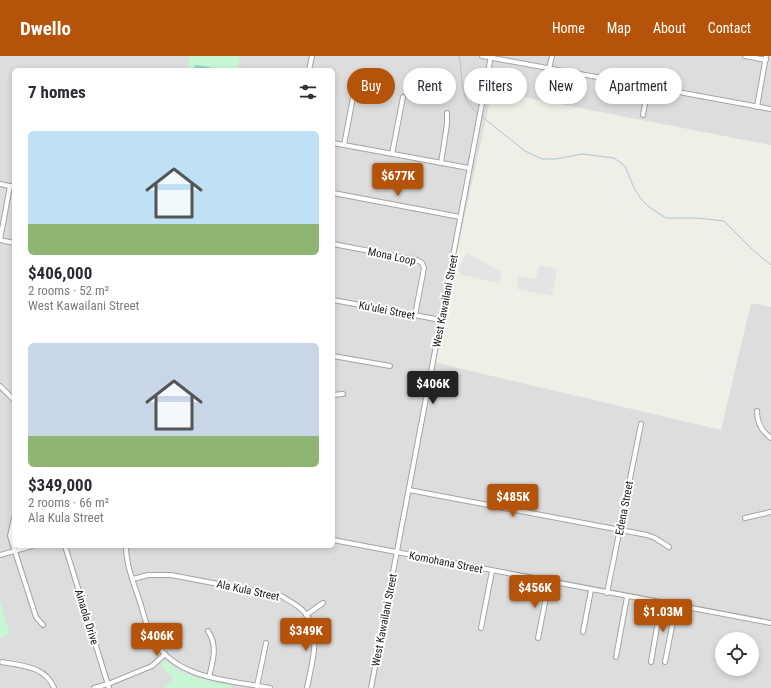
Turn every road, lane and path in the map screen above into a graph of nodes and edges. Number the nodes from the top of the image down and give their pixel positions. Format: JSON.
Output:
{"nodes":[{"id":1,"x":312,"y":56,"type":"edge"},
{"id":2,"x":482,"y":56,"type":"edge"},
{"id":3,"x":552,"y":56,"type":"edge"},
{"id":4,"x":745,"y":56,"type":"edge"},
{"id":5,"x":490,"y":57,"type":"edge"},
{"id":6,"x":766,"y":58,"type":"edge"},
{"id":7,"x":309,"y":68,"type":"edge"},
{"id":8,"x":545,"y":68,"type":"edge"},
{"id":9,"x":550,"y":68,"type":"edge"},
{"id":10,"x":682,"y":93,"type":"edge"},
{"id":11,"x":403,"y":97,"type":"dead end"},
{"id":12,"x":352,"y":104,"type":"edge"},
{"id":13,"x":645,"y":104,"type":"edge"},
{"id":14,"x":757,"y":107,"type":"junction"},
{"id":15,"x":771,"y":109,"type":"edge"},
{"id":16,"x":447,"y":113,"type":"dead end"},
{"id":17,"x":643,"y":115,"type":"dead end"},
{"id":18,"x":335,"y":143,"type":"edge"},
{"id":19,"x":344,"y":145,"type":"junction"},
{"id":20,"x":392,"y":154,"type":"junction"},
{"id":21,"x":441,"y":163,"type":"junction"},
{"id":22,"x":469,"y":168,"type":"junction"},
{"id":23,"x":0,"y":184,"type":"edge"},
{"id":24,"x":12,"y":186,"type":"edge"},
{"id":25,"x":335,"y":193,"type":"edge"},
{"id":26,"x":460,"y":217,"type":"junction"},
{"id":27,"x":0,"y":240,"type":"edge"},
{"id":28,"x":12,"y":243,"type":"edge"},
{"id":29,"x":335,"y":244,"type":"edge"},
{"id":30,"x":335,"y":300,"type":"edge"},
{"id":31,"x":415,"y":315,"type":"junction"},
{"id":32,"x":441,"y":320,"type":"junction"},
{"id":33,"x":335,"y":356,"type":"edge"},
{"id":34,"x":390,"y":366,"type":"dead end"},
{"id":35,"x":0,"y":386,"type":"edge"},
{"id":36,"x":342,"y":394,"type":"dead end"},
{"id":37,"x":335,"y":395,"type":"edge"},
{"id":38,"x":12,"y":398,"type":"edge"},
{"id":39,"x":757,"y":411,"type":"dead end"},
{"id":40,"x":641,"y":424,"type":"dead end"},
{"id":41,"x":771,"y":438,"type":"edge"},
{"id":42,"x":409,"y":490,"type":"junction"},
{"id":43,"x":771,"y":512,"type":"edge"},
{"id":44,"x":745,"y":518,"type":"dead end"},
{"id":45,"x":12,"y":527,"type":"edge"},
{"id":46,"x":620,"y":530,"type":"junction"},
{"id":47,"x":335,"y":540,"type":"edge"},
{"id":48,"x":12,"y":543,"type":"edge"},
{"id":49,"x":669,"y":547,"type":"dead end"},
{"id":50,"x":23,"y":548,"type":"edge"},
{"id":51,"x":66,"y":548,"type":"edge"},
{"id":52,"x":126,"y":548,"type":"edge"},
{"id":53,"x":14,"y":550,"type":"junction"},
{"id":54,"x":397,"y":553,"type":"junction"},
{"id":55,"x":0,"y":555,"type":"edge"},
{"id":56,"x":492,"y":571,"type":"junction"},
{"id":57,"x":132,"y":579,"type":"junction"},
{"id":58,"x":548,"y":582,"type":"junction"},
{"id":59,"x":591,"y":590,"type":"junction"},
{"id":60,"x":607,"y":593,"type":"junction"},
{"id":61,"x":627,"y":597,"type":"junction"},
{"id":62,"x":323,"y":603,"type":"dead end"},
{"id":63,"x":662,"y":603,"type":"junction"},
{"id":64,"x":676,"y":606,"type":"junction"},
{"id":65,"x":306,"y":614,"type":"junction"},
{"id":66,"x":771,"y":623,"type":"edge"},
{"id":67,"x":43,"y":625,"type":"dead end"},
{"id":68,"x":481,"y":628,"type":"dead end"},
{"id":69,"x":208,"y":631,"type":"dead end"},
{"id":70,"x":583,"y":632,"type":"dead end"},
{"id":71,"x":538,"y":638,"type":"dead end"},
{"id":72,"x":266,"y":643,"type":"dead end"},
{"id":73,"x":165,"y":654,"type":"junction"},
{"id":74,"x":616,"y":657,"type":"dead end"},
{"id":75,"x":2,"y":662,"type":"dead end"},
{"id":76,"x":651,"y":662,"type":"dead end"},
{"id":77,"x":665,"y":662,"type":"dead end"},
{"id":78,"x":209,"y":676,"type":"junction"},
{"id":79,"x":109,"y":686,"type":"edge"},
{"id":80,"x":257,"y":686,"type":"junction"},
{"id":81,"x":54,"y":688,"type":"edge"},
{"id":82,"x":94,"y":688,"type":"edge"},
{"id":83,"x":270,"y":688,"type":"edge"},
{"id":84,"x":307,"y":688,"type":"edge"},
{"id":85,"x":371,"y":688,"type":"edge"}],
"edges":[{"from":1,"to":7,"type":"street"},
{"from":2,"to":5,"type":"street"},
{"from":3,"to":9,"type":"street"},
{"from":4,"to":6,"type":"street"},
{"from":5,"to":8,"type":"street"},
{"from":5,"to":22,"type":"street","name":"West Kawailani Street"},
{"from":6,"to":14,"type":"street"},
{"from":10,"to":14,"type":"street"},
{"from":11,"to":20,"type":"street"},
{"from":12,"to":19,"type":"street"},
{"from":13,"to":17,"type":"street"},
{"from":14,"to":15,"type":"street"},
{"from":16,"to":21,"type":"street"},
{"from":18,"to":19,"type":"street"},
{"from":19,"to":20,"type":"street"},
{"from":20,"to":21,"type":"street"},
{"from":21,"to":22,"type":"street"},
{"from":22,"to":26,"type":"street","name":"West Kawailani Street"},
{"from":23,"to":24,"type":"street"},
{"from":24,"to":27,"type":"street"},
{"from":25,"to":26,"type":"street"},
{"from":26,"to":32,"type":"street","name":"West Kawailani Street"},
{"from":27,"to":28,"type":"street"},
{"from":29,"to":31,"type":"street","name":"Mona Loop"},
{"from":30,"to":31,"type":"street","name":"Ku'ulei Street"},
{"from":31,"to":32,"type":"street","name":"Ku'ulei Street"},
{"from":32,"to":42,"type":"street","name":"West Kawailani Street"},
{"from":33,"to":34,"type":"street"},
{"from":35,"to":38,"type":"street"},
{"from":36,"to":37,"type":"street"},
{"from":39,"to":41,"type":"street"},
{"from":40,"to":46,"type":"street","name":"Edena Street"},
{"from":42,"to":46,"type":"street"},
{"from":42,"to":54,"type":"street","name":"West Kawailani Street"},
{"from":43,"to":44,"type":"street"},
{"from":45,"to":48,"type":"street"},
{"from":46,"to":49,"type":"street"},
{"from":46,"to":60,"type":"street","name":"Edena Street"},
{"from":47,"to":54,"type":"street","name":"Komohana Street"},
{"from":50,"to":53,"type":"street"},
{"from":51,"to":79,"type":"street","name":"Ainaola Drive"},
{"from":52,"to":57,"type":"street"},
{"from":53,"to":55,"type":"street"},
{"from":53,"to":67,"type":"street"},
{"from":54,"to":56,"type":"street","name":"Komohana Street"},
{"from":54,"to":85,"type":"street","name":"West Kawailani Street"},
{"from":56,"to":58,"type":"street","name":"Komohana Street"},
{"from":56,"to":68,"type":"street"},
{"from":57,"to":65,"type":"street","name":"Ala Kula Street"},
{"from":57,"to":73,"type":"street"},
{"from":58,"to":59,"type":"street","name":"Komohana Street"},
{"from":58,"to":71,"type":"street"},
{"from":59,"to":60,"type":"street","name":"Komohana Street"},
{"from":59,"to":70,"type":"street"},
{"from":60,"to":61,"type":"street","name":"Komohana Street"},
{"from":61,"to":63,"type":"street","name":"Komohana Street"},
{"from":61,"to":74,"type":"street"},
{"from":62,"to":65,"type":"street"},
{"from":63,"to":64,"type":"street","name":"Komohana Street"},
{"from":63,"to":76,"type":"street"},
{"from":64,"to":66,"type":"street","name":"Komohana Street"},
{"from":64,"to":77,"type":"street"},
{"from":65,"to":84,"type":"street"},
{"from":69,"to":78,"type":"street"},
{"from":72,"to":80,"type":"street"},
{"from":73,"to":78,"type":"street"},
{"from":73,"to":79,"type":"street"},
{"from":75,"to":81,"type":"street"},
{"from":78,"to":80,"type":"street"},
{"from":79,"to":82,"type":"street"},
{"from":80,"to":83,"type":"street"}]}
